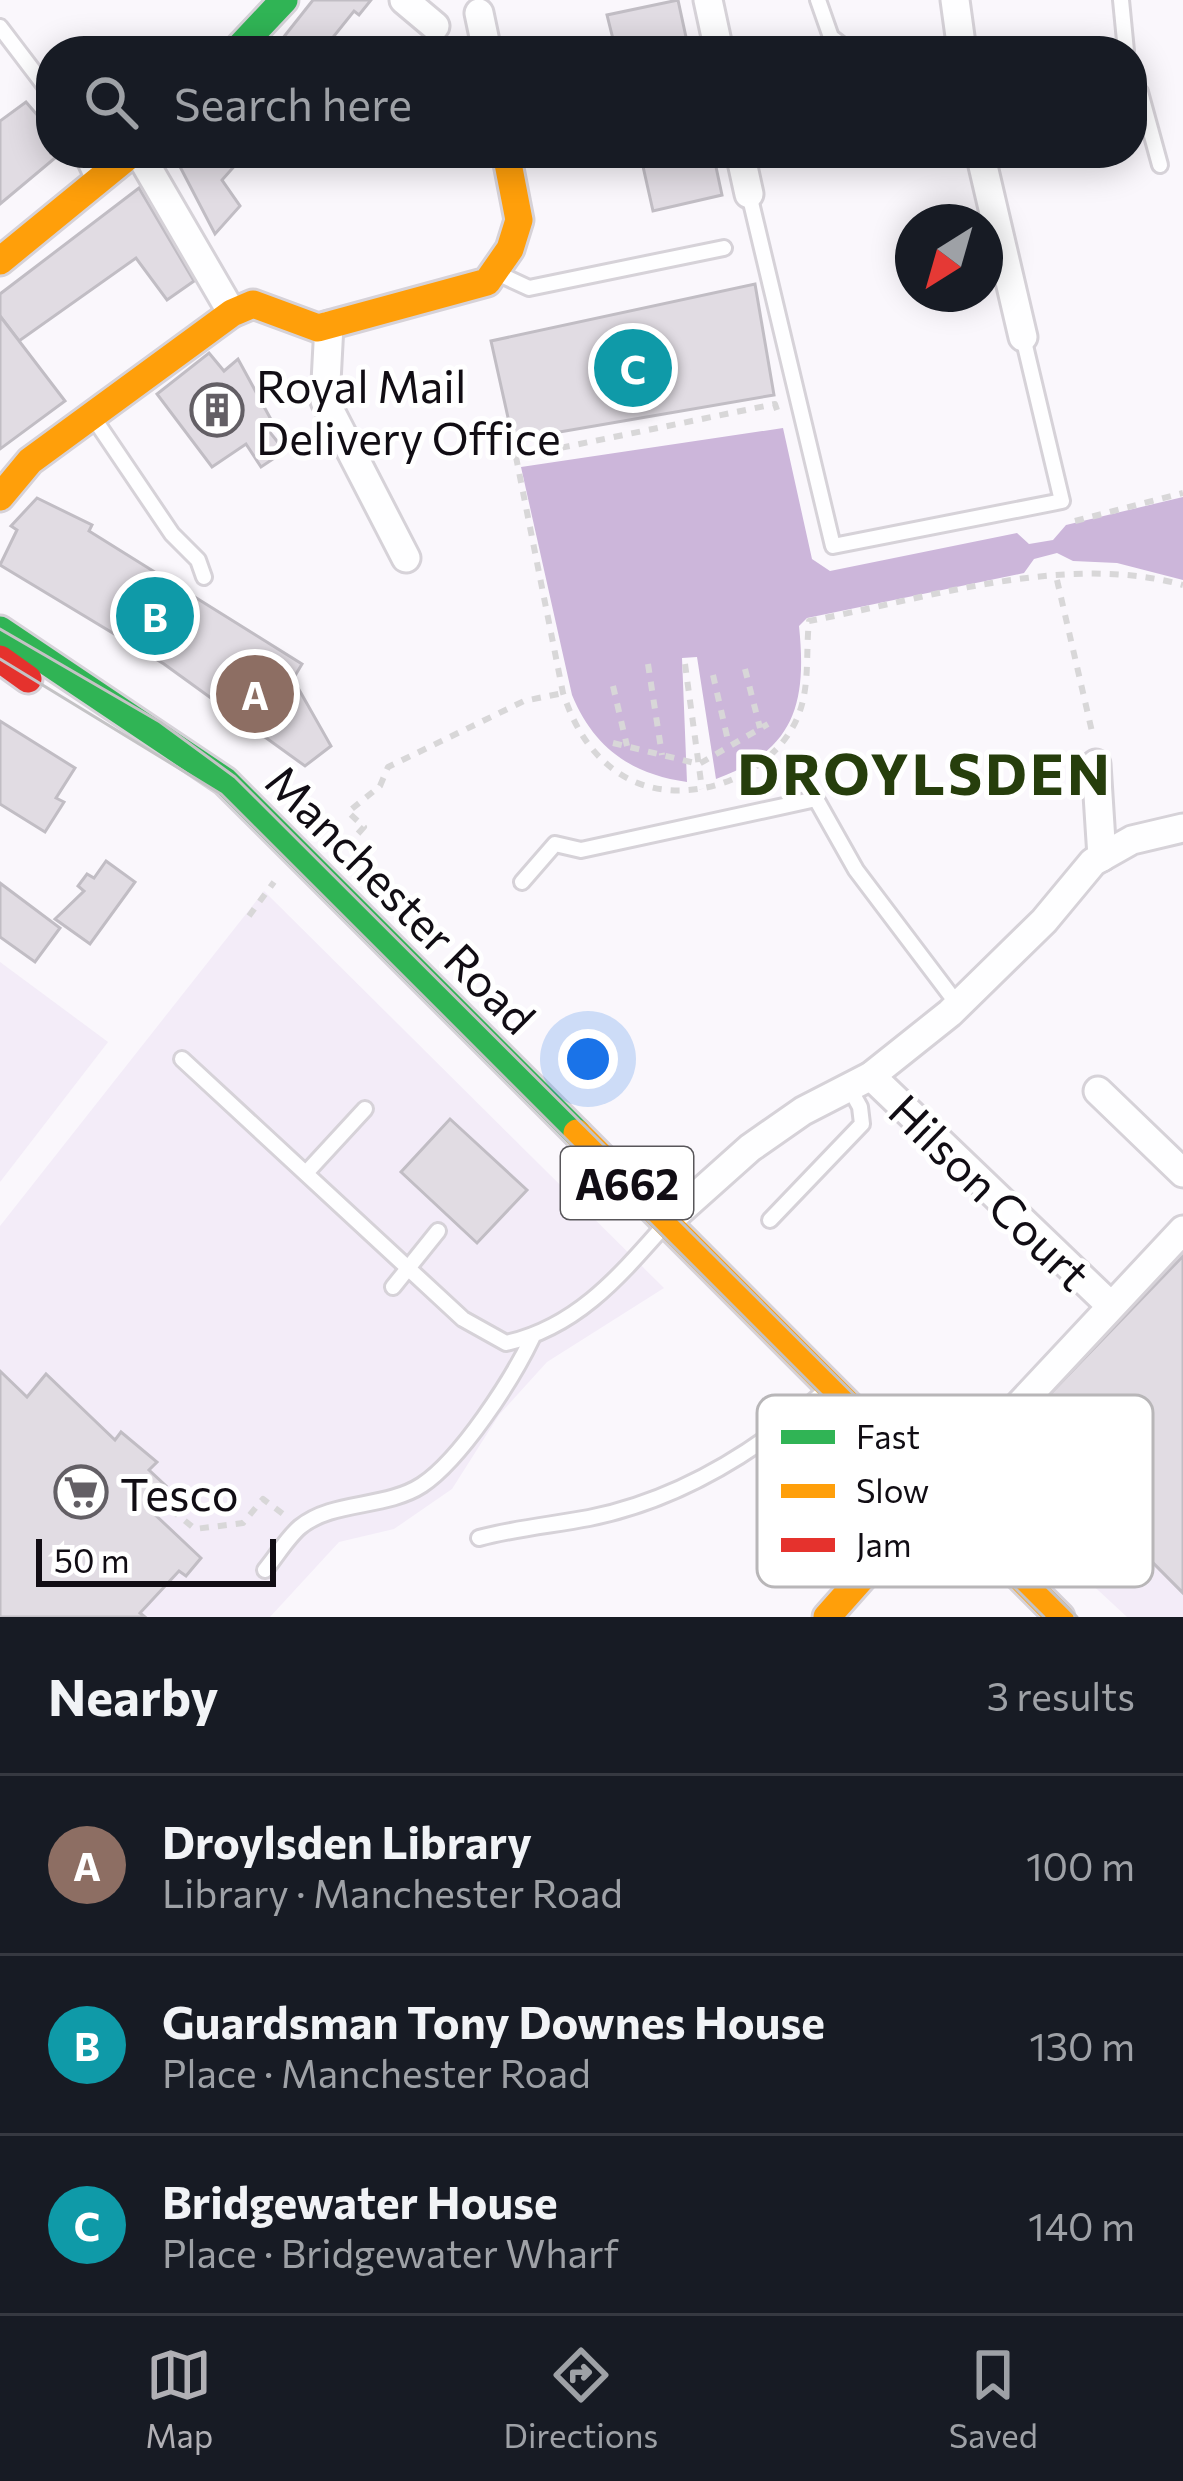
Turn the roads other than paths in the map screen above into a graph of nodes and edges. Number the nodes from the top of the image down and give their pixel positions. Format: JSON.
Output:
{"nodes":[{"id":1,"x":284,"y":0,"type":"edge"},
{"id":2,"x":404,"y":0,"type":"edge"},
{"id":3,"x":708,"y":0,"type":"edge"},
{"id":4,"x":818,"y":0,"type":"edge"},
{"id":5,"x":955,"y":0,"type":"edge"},
{"id":6,"x":1120,"y":0,"type":"edge"},
{"id":7,"x":479,"y":13,"type":"dead end"},
{"id":8,"x":436,"y":26,"type":"dead end"},
{"id":9,"x":0,"y":27,"type":"edge"},
{"id":10,"x":250,"y":36,"type":"edge"},
{"id":11,"x":484,"y":36,"type":"edge"},
{"id":12,"x":716,"y":36,"type":"edge"},
{"id":13,"x":830,"y":36,"type":"edge"},
{"id":14,"x":960,"y":36,"type":"edge"},
{"id":15,"x":1124,"y":36,"type":"edge"},
{"id":16,"x":36,"y":74,"type":"edge"},
{"id":17,"x":1147,"y":118,"type":"edge"},
{"id":18,"x":1160,"y":165,"type":"dead end"},
{"id":19,"x":88,"y":168,"type":"edge"},
{"id":20,"x":117,"y":168,"type":"edge"},
{"id":21,"x":145,"y":168,"type":"edge"},
{"id":22,"x":509,"y":168,"type":"edge"},
{"id":23,"x":743,"y":168,"type":"edge"},
{"id":24,"x":984,"y":168,"type":"edge"},
{"id":25,"x":96,"y":185,"type":"junction"},
{"id":26,"x":749,"y":194,"type":"joint"},
{"id":27,"x":724,"y":248,"type":"dead end"},
{"id":28,"x":0,"y":261,"type":"edge"},
{"id":29,"x":495,"y":270,"type":"junction"},
{"id":30,"x":232,"y":313,"type":"junction"},
{"id":31,"x":328,"y":325,"type":"junction"},
{"id":32,"x":1023,"y":337,"type":"joint"},
{"id":33,"x":92,"y":416,"type":"junction"},
{"id":34,"x":0,"y":497,"type":"edge"},
{"id":35,"x":406,"y":558,"type":"dead end"},
{"id":36,"x":204,"y":578,"type":"dead end"},
{"id":37,"x":0,"y":630,"type":"edge"},
{"id":38,"x":0,"y":663,"type":"edge"},
{"id":39,"x":189,"y":753,"type":"junction"},
{"id":40,"x":1096,"y":764,"type":"road end"},
{"id":41,"x":1183,"y":828,"type":"edge"},
{"id":42,"x":1102,"y":856,"type":"junction"},
{"id":43,"x":522,"y":882,"type":"dead end"},
{"id":44,"x":958,"y":1005,"type":"junction"},
{"id":45,"x":182,"y":1058,"type":"dead end"},
{"id":46,"x":860,"y":1082,"type":"junction"},
{"id":47,"x":1098,"y":1091,"type":"dead end"},
{"id":48,"x":364,"y":1109,"type":"dead end"},
{"id":49,"x":306,"y":1173,"type":"junction"},
{"id":50,"x":1183,"y":1173,"type":"edge"},
{"id":51,"x":770,"y":1220,"type":"dead end"},
{"id":52,"x":666,"y":1223,"type":"junction"},
{"id":53,"x":1183,"y":1230,"type":"edge"},
{"id":54,"x":438,"y":1231,"type":"dead end"},
{"id":55,"x":407,"y":1268,"type":"junction"},
{"id":56,"x":393,"y":1287,"type":"dead end"},
{"id":57,"x":1110,"y":1306,"type":"junction"},
{"id":58,"x":532,"y":1338,"type":"junction"},
{"id":59,"x":829,"y":1388,"type":"junction"},
{"id":60,"x":821,"y":1395,"type":"edge"},
{"id":61,"x":836,"y":1395,"type":"edge"},
{"id":62,"x":1028,"y":1395,"type":"edge"},
{"id":63,"x":757,"y":1448,"type":"edge"},
{"id":64,"x":479,"y":1538,"type":"dead end"},
{"id":65,"x":265,"y":1570,"type":"dead end"},
{"id":66,"x":854,"y":1587,"type":"edge"},
{"id":67,"x":1030,"y":1587,"type":"edge"},
{"id":68,"x":827,"y":1617,"type":"edge"},
{"id":69,"x":1060,"y":1617,"type":"edge"}],
"edges":[{"from":1,"to":10,"type":"main road"},
{"from":2,"to":8,"type":"street"},
{"from":3,"to":12,"type":"street"},
{"from":4,"to":13,"type":"lane"},
{"from":5,"to":14,"type":"street"},
{"from":6,"to":15,"type":"lane"},
{"from":7,"to":11,"type":"street"},
{"from":9,"to":16,"type":"lane"},
{"from":17,"to":18,"type":"lane"},
{"from":19,"to":25,"type":"lane"},
{"from":20,"to":25,"type":"main road"},
{"from":21,"to":30,"type":"street"},
{"from":22,"to":29,"type":"main road"},
{"from":23,"to":26,"type":"street"},
{"from":24,"to":32,"type":"street"},
{"from":25,"to":28,"type":"main road"},
{"from":26,"to":32,"type":"lane"},
{"from":27,"to":29,"type":"lane"},
{"from":29,"to":31,"type":"main road"},
{"from":30,"to":31,"type":"main road"},
{"from":30,"to":33,"type":"main road"},
{"from":31,"to":35,"type":"street"},
{"from":33,"to":34,"type":"main road"},
{"from":33,"to":36,"type":"lane"},
{"from":37,"to":39,"type":"main road","name":"Manchester Road","number":"A662"},
{"from":38,"to":39,"type":"main road","name":"Manchester Road","number":"A662"},
{"from":39,"to":52,"type":"main road","name":"Manchester Road","number":"A662"},
{"from":40,"to":42,"type":"street"},
{"from":41,"to":42,"type":"street"},
{"from":42,"to":44,"type":"street"},
{"from":43,"to":44,"type":"lane"},
{"from":44,"to":46,"type":"street"},
{"from":45,"to":49,"type":"lane"},
{"from":46,"to":51,"type":"lane"},
{"from":46,"to":52,"type":"street"},
{"from":46,"to":57,"type":"street","name":"Hilson Court"},
{"from":47,"to":50,"type":"street"},
{"from":48,"to":49,"type":"lane"},
{"from":49,"to":55,"type":"lane"},
{"from":52,"to":58,"type":"lane"},
{"from":52,"to":59,"type":"main road","name":"Manchester Road","number":"A662"},
{"from":53,"to":57,"type":"street"},
{"from":54,"to":55,"type":"lane"},
{"from":55,"to":56,"type":"lane"},
{"from":55,"to":58,"type":"lane"},
{"from":57,"to":62,"type":"street"},
{"from":58,"to":65,"type":"lane"},
{"from":59,"to":60,"type":"lane"},
{"from":59,"to":61,"type":"main road","name":"Manchester Road","number":"A662"},
{"from":63,"to":64,"type":"lane"},
{"from":66,"to":68,"type":"main road"},
{"from":67,"to":69,"type":"main road","name":"Manchester Road","number":"A662"}]}
